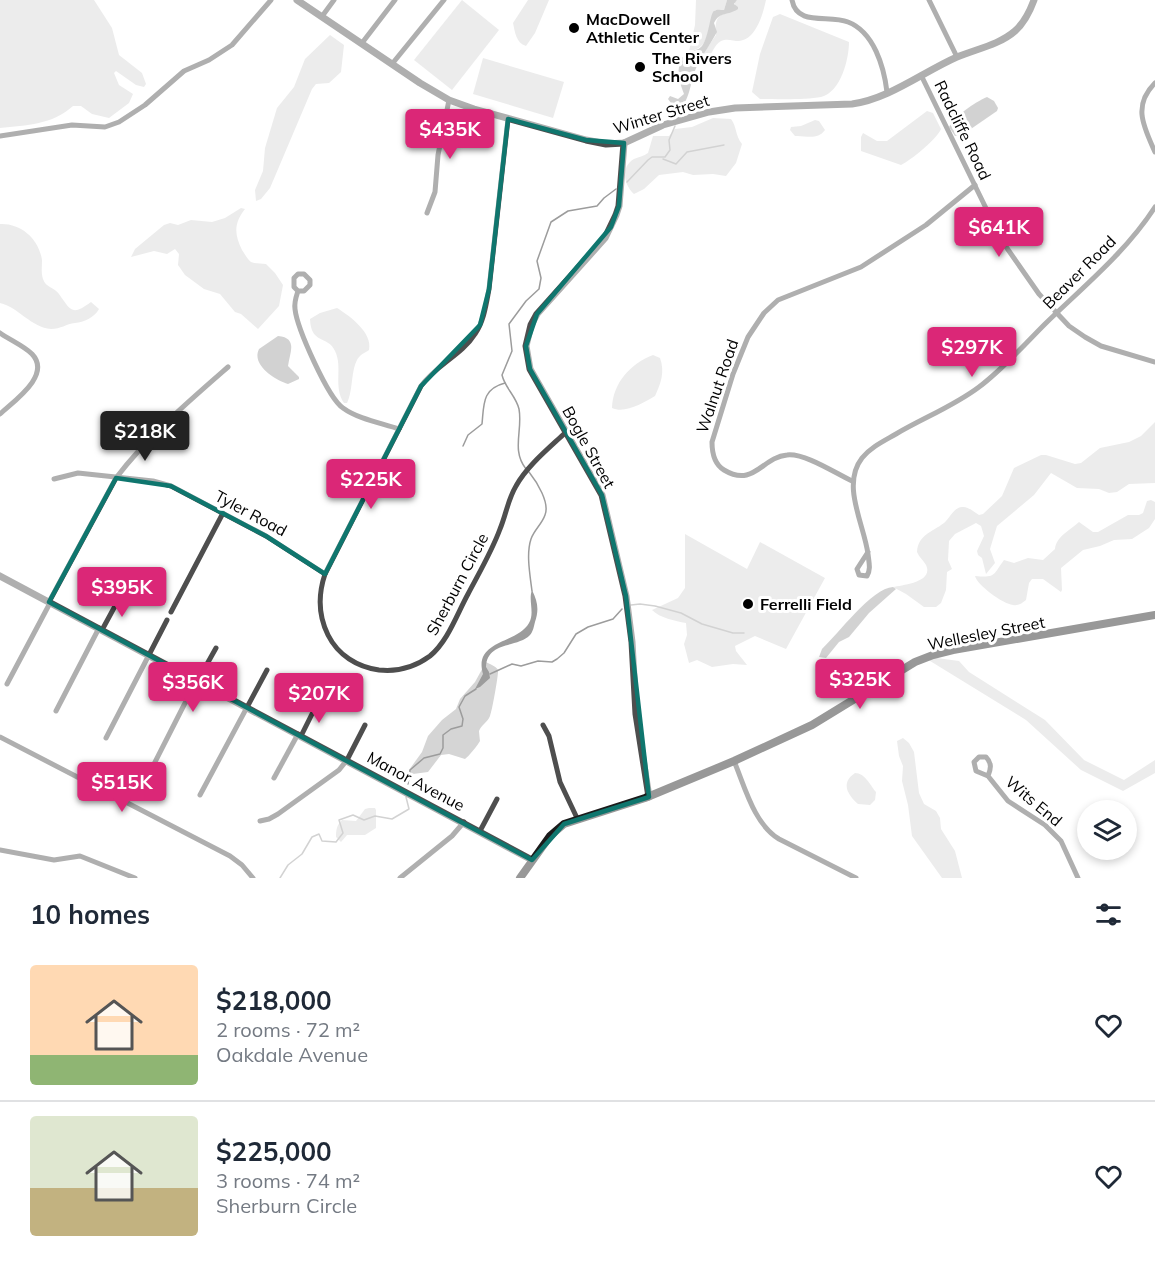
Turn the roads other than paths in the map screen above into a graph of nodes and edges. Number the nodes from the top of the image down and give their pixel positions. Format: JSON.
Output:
{"nodes":[{"id":1,"x":271,"y":0,"type":"edge"},
{"id":2,"x":297,"y":0,"type":"edge"},
{"id":3,"x":334,"y":0,"type":"edge"},
{"id":4,"x":395,"y":0,"type":"edge"},
{"id":5,"x":444,"y":0,"type":"edge"},
{"id":6,"x":792,"y":0,"type":"edge"},
{"id":7,"x":929,"y":0,"type":"edge"},
{"id":8,"x":1034,"y":0,"type":"edge"},
{"id":9,"x":323,"y":15,"type":"junction"},
{"id":10,"x":362,"y":43,"type":"junction"},
{"id":11,"x":957,"y":57,"type":"junction"},
{"id":12,"x":392,"y":64,"type":"junction"},
{"id":13,"x":921,"y":75,"type":"junction"},
{"id":14,"x":1155,"y":83,"type":"edge"},
{"id":15,"x":887,"y":92,"type":"junction"},
{"id":16,"x":449,"y":100,"type":"junction"},
{"id":17,"x":508,"y":119,"type":"junction"},
{"id":18,"x":0,"y":136,"type":"edge"},
{"id":19,"x":624,"y":143,"type":"junction"},
{"id":20,"x":1155,"y":152,"type":"edge"},
{"id":21,"x":975,"y":185,"type":"junction"},
{"id":22,"x":1155,"y":207,"type":"edge"},
{"id":23,"x":427,"y":213,"type":"dead end"},
{"id":24,"x":298,"y":291,"type":"dead end"},
{"id":25,"x":1057,"y":313,"type":"junction"},
{"id":26,"x":0,"y":333,"type":"edge"},
{"id":27,"x":1155,"y":362,"type":"edge"},
{"id":28,"x":228,"y":367,"type":"dead end"},
{"id":29,"x":0,"y":414,"type":"edge"},
{"id":30,"x":399,"y":429,"type":"junction"},
{"id":31,"x":565,"y":433,"type":"junction"},
{"id":32,"x":116,"y":478,"type":"junction"},
{"id":33,"x":54,"y":479,"type":"dead end"},
{"id":34,"x":852,"y":481,"type":"junction"},
{"id":35,"x":223,"y":513,"type":"junction"},
{"id":36,"x":868,"y":552,"type":"dead end"},
{"id":37,"x":325,"y":574,"type":"junction"},
{"id":38,"x":0,"y":576,"type":"edge"},
{"id":39,"x":121,"y":595,"type":"dead end"},
{"id":40,"x":49,"y":602,"type":"junction"},
{"id":41,"x":171,"y":612,"type":"dead end"},
{"id":42,"x":1155,"y":615,"type":"edge"},
{"id":43,"x":167,"y":620,"type":"dead end"},
{"id":44,"x":100,"y":629,"type":"junction"},
{"id":45,"x":216,"y":648,"type":"dead end"},
{"id":46,"x":148,"y":655,"type":"junction"},
{"id":47,"x":267,"y":670,"type":"dead end"},
{"id":48,"x":198,"y":681,"type":"junction"},
{"id":49,"x":7,"y":684,"type":"dead end"},
{"id":50,"x":318,"y":702,"type":"dead end"},
{"id":51,"x":248,"y":708,"type":"junction"},
{"id":52,"x":56,"y":711,"type":"dead end"},
{"id":53,"x":365,"y":725,"type":"dead end"},
{"id":54,"x":543,"y":725,"type":"dead end"},
{"id":55,"x":299,"y":735,"type":"junction"},
{"id":56,"x":106,"y":738,"type":"dead end"},
{"id":57,"x":1,"y":739,"type":"edge"},
{"id":58,"x":347,"y":760,"type":"junction"},
{"id":59,"x":734,"y":760,"type":"junction"},
{"id":60,"x":152,"y":768,"type":"dead end"},
{"id":61,"x":988,"y":776,"type":"dead end"},
{"id":62,"x":274,"y":778,"type":"dead end"},
{"id":63,"x":200,"y":795,"type":"dead end"},
{"id":64,"x":649,"y":797,"type":"junction"},
{"id":65,"x":497,"y":799,"type":"dead end"},
{"id":66,"x":573,"y":820,"type":"junction"},
{"id":67,"x":260,"y":821,"type":"dead end"},
{"id":68,"x":464,"y":822,"type":"junction"},
{"id":69,"x":480,"y":831,"type":"junction"},
{"id":70,"x":0,"y":850,"type":"edge"},
{"id":71,"x":532,"y":860,"type":"junction"},
{"id":72,"x":135,"y":878,"type":"edge"},
{"id":73,"x":253,"y":878,"type":"edge"},
{"id":74,"x":400,"y":878,"type":"edge"},
{"id":75,"x":520,"y":878,"type":"edge"},
{"id":76,"x":856,"y":878,"type":"edge"},
{"id":77,"x":1078,"y":878,"type":"edge"}],
"edges":[{"from":1,"to":18,"type":"street"},
{"from":2,"to":9,"type":"street","name":"Winter Street"},
{"from":3,"to":9,"type":"street"},
{"from":4,"to":10,"type":"street"},
{"from":5,"to":12,"type":"street"},
{"from":6,"to":15,"type":"street"},
{"from":7,"to":11,"type":"street"},
{"from":8,"to":11,"type":"street","name":"Winter Street"},
{"from":9,"to":10,"type":"street","name":"Winter Street"},
{"from":10,"to":12,"type":"street","name":"Winter Street"},
{"from":11,"to":13,"type":"street","name":"Winter Street"},
{"from":12,"to":16,"type":"street","name":"Winter Street"},
{"from":13,"to":15,"type":"street","name":"Winter Street"},
{"from":13,"to":21,"type":"street","name":"Radcliffe Road"},
{"from":14,"to":20,"type":"street"},
{"from":15,"to":19,"type":"street","name":"Winter Street"},
{"from":16,"to":17,"type":"street","name":"Winter Street"},
{"from":16,"to":23,"type":"street"},
{"from":17,"to":19,"type":"street","name":"Winter Street"},
{"from":17,"to":30,"type":"street","name":"Sherburn Circle"},
{"from":19,"to":31,"type":"street","name":"Bogle Street"},
{"from":21,"to":25,"type":"street","name":"Radcliffe Road"},
{"from":21,"to":34,"type":"street","name":"Walnut Road"},
{"from":22,"to":25,"type":"street","name":"Beaver Road"},
{"from":24,"to":30,"type":"street"},
{"from":25,"to":27,"type":"street","name":"Radcliffe Road"},
{"from":25,"to":34,"type":"street","name":"Beaver Road"},
{"from":26,"to":29,"type":"street"},
{"from":28,"to":32,"type":"street"},
{"from":30,"to":37,"type":"street","name":"Sherburn Circle"},
{"from":31,"to":37,"type":"street","name":"Sherburn Circle"},
{"from":31,"to":64,"type":"street","name":"Bogle Street"},
{"from":32,"to":33,"type":"street","name":"Tyler Road"},
{"from":32,"to":35,"type":"street","name":"Tyler Road"},
{"from":32,"to":40,"type":"street"},
{"from":34,"to":36,"type":"street"},
{"from":35,"to":37,"type":"street","name":"Tyler Road"},
{"from":35,"to":41,"type":"street"},
{"from":38,"to":40,"type":"street","name":"Manor Avenue"},
{"from":39,"to":44,"type":"street"},
{"from":40,"to":44,"type":"street","name":"Manor Avenue"},
{"from":40,"to":49,"type":"street"},
{"from":42,"to":59,"type":"main road","name":"Wellesley Street"},
{"from":43,"to":46,"type":"street"},
{"from":44,"to":46,"type":"street","name":"Manor Avenue"},
{"from":44,"to":52,"type":"street"},
{"from":45,"to":48,"type":"street"},
{"from":46,"to":48,"type":"street","name":"Manor Avenue"},
{"from":46,"to":56,"type":"street"},
{"from":47,"to":51,"type":"street"},
{"from":48,"to":51,"type":"street","name":"Manor Avenue"},
{"from":48,"to":60,"type":"street"},
{"from":50,"to":55,"type":"street"},
{"from":51,"to":55,"type":"street","name":"Manor Avenue"},
{"from":51,"to":63,"type":"street"},
{"from":53,"to":58,"type":"street"},
{"from":54,"to":66,"type":"street"},
{"from":55,"to":58,"type":"street","name":"Manor Avenue"},
{"from":55,"to":62,"type":"street"},
{"from":57,"to":73,"type":"street"},
{"from":58,"to":67,"type":"street"},
{"from":58,"to":68,"type":"street","name":"Manor Avenue"},
{"from":59,"to":64,"type":"main road","name":"Wellesley Street"},
{"from":59,"to":76,"type":"street"},
{"from":61,"to":77,"type":"street","name":"Wits End"},
{"from":64,"to":66,"type":"main road","name":"Wellesley Street"},
{"from":65,"to":69,"type":"street"},
{"from":66,"to":71,"type":"main road"},
{"from":68,"to":69,"type":"street","name":"Manor Avenue"},
{"from":68,"to":74,"type":"street"},
{"from":69,"to":71,"type":"street","name":"Manor Avenue"},
{"from":70,"to":72,"type":"street"},
{"from":71,"to":75,"type":"main road"}]}
